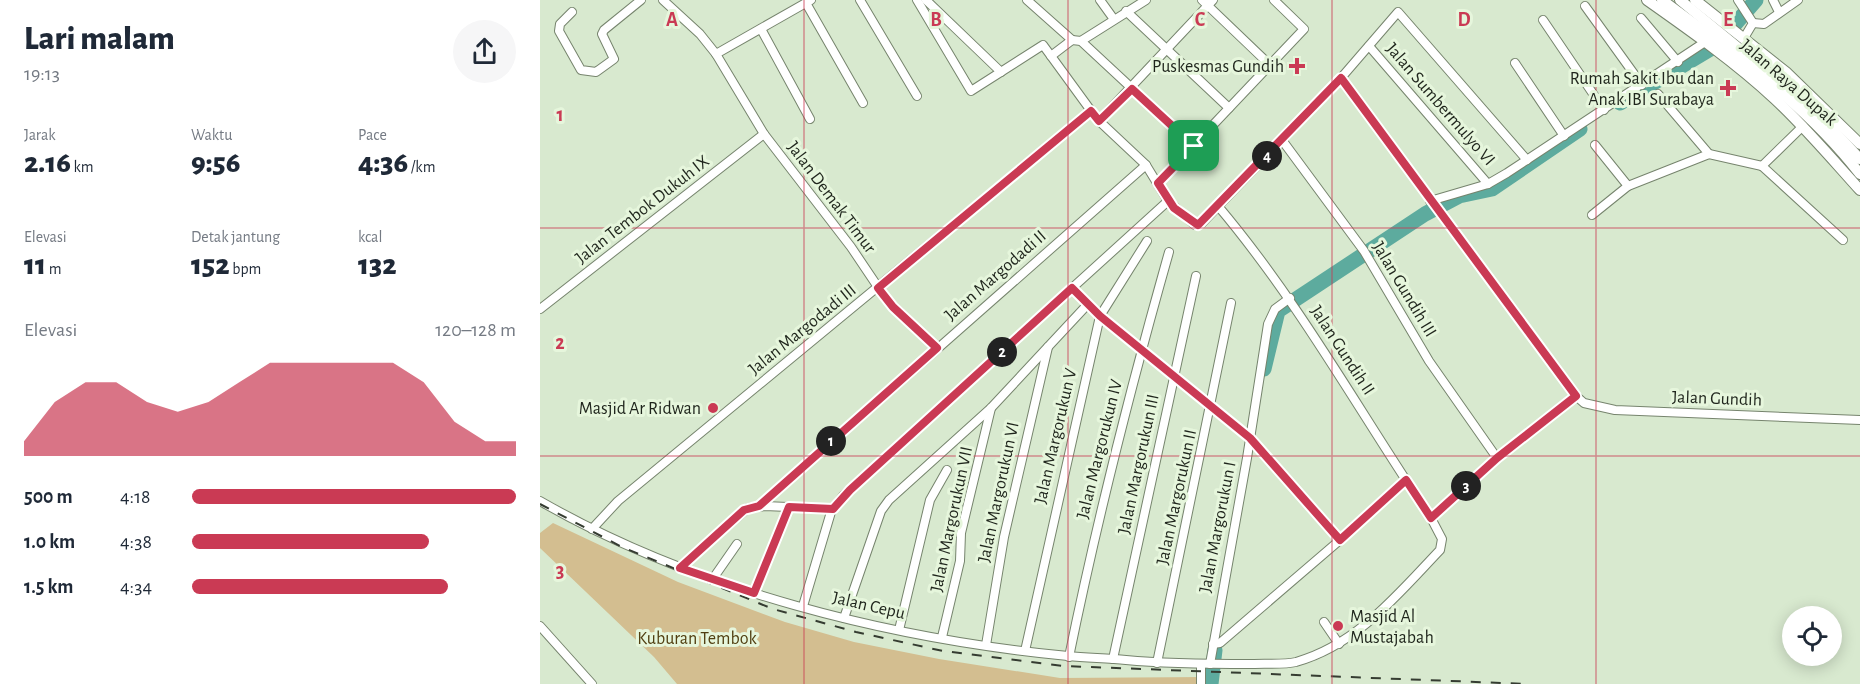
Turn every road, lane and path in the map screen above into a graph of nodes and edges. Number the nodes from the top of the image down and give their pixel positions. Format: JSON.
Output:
{"nodes":[{"id":1,"x":640,"y":0,"type":"edge"},
{"id":2,"x":663,"y":0,"type":"edge"},
{"id":3,"x":860,"y":0,"type":"edge"},
{"id":4,"x":917,"y":0,"type":"edge"},
{"id":5,"x":926,"y":0,"type":"edge"},
{"id":6,"x":1028,"y":0,"type":"edge"},
{"id":7,"x":1100,"y":0,"type":"edge"},
{"id":8,"x":1146,"y":0,"type":"edge"},
{"id":9,"x":1274,"y":0,"type":"edge"},
{"id":10,"x":1647,"y":0,"type":"edge"},
{"id":11,"x":1662,"y":0,"type":"edge"},
{"id":12,"x":1680,"y":0,"type":"edge"},
{"id":13,"x":1695,"y":0,"type":"edge"},
{"id":14,"x":1773,"y":0,"type":"edge"},
{"id":15,"x":1798,"y":0,"type":"edge"},
{"id":16,"x":809,"y":1,"type":"edge"},
{"id":17,"x":1208,"y":2,"type":"edge"},
{"id":18,"x":1740,"y":2,"type":"edge"},
{"id":19,"x":1585,"y":6,"type":"dead end"},
{"id":20,"x":1126,"y":11,"type":"junction"},
{"id":21,"x":572,"y":12,"type":"dead end"},
{"id":22,"x":1779,"y":12,"type":"junction"},
{"id":23,"x":1113,"y":18,"type":"junction"},
{"id":24,"x":1641,"y":18,"type":"dead end"},
{"id":25,"x":1543,"y":20,"type":"dead end"},
{"id":26,"x":1752,"y":21,"type":"junction"},
{"id":27,"x":761,"y":29,"type":"junction"},
{"id":28,"x":1722,"y":38,"type":"junction"},
{"id":29,"x":1076,"y":40,"type":"junction"},
{"id":30,"x":1368,"y":46,"type":"junction"},
{"id":31,"x":1167,"y":49,"type":"junction"},
{"id":32,"x":716,"y":54,"type":"junction"},
{"id":33,"x":1051,"y":56,"type":"junction"},
{"id":34,"x":1677,"y":62,"type":"junction"},
{"id":35,"x":1515,"y":63,"type":"dead end"},
{"id":36,"x":1270,"y":64,"type":"junction"},
{"id":37,"x":1000,"y":72,"type":"junction"},
{"id":38,"x":1341,"y":78,"type":"junction"},
{"id":39,"x":1642,"y":85,"type":"junction"},
{"id":40,"x":1132,"y":89,"type":"junction"},
{"id":41,"x":1658,"y":94,"type":"dead end"},
{"id":42,"x":917,"y":96,"type":"dead end"},
{"id":43,"x":1800,"y":98,"type":"junction"},
{"id":44,"x":863,"y":103,"type":"dead end"},
{"id":45,"x":1229,"y":108,"type":"junction"},
{"id":46,"x":1604,"y":110,"type":"junction"},
{"id":47,"x":1091,"y":111,"type":"junction"},
{"id":48,"x":810,"y":119,"type":"dead end"},
{"id":49,"x":1099,"y":121,"type":"junction"},
{"id":50,"x":1803,"y":126,"type":"junction"},
{"id":51,"x":764,"y":134,"type":"junction"},
{"id":52,"x":1564,"y":136,"type":"junction"},
{"id":53,"x":1282,"y":140,"type":"junction"},
{"id":54,"x":1860,"y":144,"type":"edge"},
{"id":55,"x":1595,"y":145,"type":"dead end"},
{"id":56,"x":1194,"y":146,"type":"junction"},
{"id":57,"x":1709,"y":154,"type":"junction"},
{"id":58,"x":1860,"y":159,"type":"edge"},
{"id":59,"x":1527,"y":160,"type":"junction"},
{"id":60,"x":1146,"y":165,"type":"junction"},
{"id":61,"x":1762,"y":166,"type":"junction"},
{"id":62,"x":1860,"y":174,"type":"edge"},
{"id":63,"x":1158,"y":183,"type":"junction"},
{"id":64,"x":1488,"y":184,"type":"junction"},
{"id":65,"x":1628,"y":186,"type":"junction"},
{"id":66,"x":1860,"y":190,"type":"edge"},
{"id":67,"x":1168,"y":201,"type":"junction"},
{"id":68,"x":1218,"y":206,"type":"junction"},
{"id":69,"x":1434,"y":206,"type":"junction"},
{"id":70,"x":1592,"y":215,"type":"dead end"},
{"id":71,"x":1843,"y":240,"type":"dead end"},
{"id":72,"x":1147,"y":241,"type":"dead end"},
{"id":73,"x":1169,"y":252,"type":"dead end"},
{"id":74,"x":1196,"y":276,"type":"dead end"},
{"id":75,"x":878,"y":288,"type":"junction"},
{"id":76,"x":1072,"y":288,"type":"junction"},
{"id":77,"x":1291,"y":300,"type":"junction"},
{"id":78,"x":1231,"y":303,"type":"dead end"},
{"id":79,"x":1088,"y":304,"type":"junction"},
{"id":80,"x":540,"y":309,"type":"edge"},
{"id":81,"x":1100,"y":316,"type":"junction"},
{"id":82,"x":1048,"y":347,"type":"junction"},
{"id":83,"x":937,"y":348,"type":"junction"},
{"id":84,"x":1141,"y":350,"type":"junction"},
{"id":85,"x":1174,"y":375,"type":"junction"},
{"id":86,"x":1576,"y":396,"type":"junction"},
{"id":87,"x":991,"y":408,"type":"junction"},
{"id":88,"x":1211,"y":408,"type":"junction"},
{"id":89,"x":1860,"y":420,"type":"edge"},
{"id":90,"x":1252,"y":440,"type":"junction"},
{"id":91,"x":1497,"y":458,"type":"junction"},
{"id":92,"x":947,"y":470,"type":"dead end"},
{"id":93,"x":1406,"y":480,"type":"junction"},
{"id":94,"x":540,"y":501,"type":"edge"},
{"id":95,"x":759,"y":506,"type":"junction"},
{"id":96,"x":789,"y":507,"type":"junction"},
{"id":97,"x":833,"y":509,"type":"junction"},
{"id":98,"x":1431,"y":518,"type":"junction"},
{"id":99,"x":592,"y":529,"type":"junction"},
{"id":100,"x":1340,"y":540,"type":"junction"},
{"id":101,"x":737,"y":544,"type":"dead end"},
{"id":102,"x":680,"y":568,"type":"junction"},
{"id":103,"x":712,"y":580,"type":"junction"},
{"id":104,"x":754,"y":593,"type":"junction"},
{"id":105,"x":803,"y":606,"type":"junction"},
{"id":106,"x":844,"y":618,"type":"junction"},
{"id":107,"x":1324,"y":622,"type":"dead end"},
{"id":108,"x":540,"y":626,"type":"edge"},
{"id":109,"x":899,"y":630,"type":"junction"},
{"id":110,"x":942,"y":638,"type":"junction"},
{"id":111,"x":1215,"y":644,"type":"junction"},
{"id":112,"x":1339,"y":644,"type":"junction"},
{"id":113,"x":986,"y":645,"type":"junction"},
{"id":114,"x":1025,"y":651,"type":"junction"},
{"id":115,"x":1069,"y":657,"type":"junction"},
{"id":116,"x":1113,"y":659,"type":"junction"},
{"id":117,"x":1158,"y":663,"type":"junction"},
{"id":118,"x":1210,"y":664,"type":"junction"},
{"id":119,"x":592,"y":684,"type":"edge"},
{"id":120,"x":1201,"y":684,"type":"edge"}],
"edges":[{"from":1,"to":21,"type":"street"},
{"from":2,"to":32,"type":"street","name":"Jalan Demak Timur"},
{"from":3,"to":42,"type":"street"},
{"from":4,"to":37,"type":"street"},
{"from":5,"to":37,"type":"street"},
{"from":6,"to":29,"type":"street"},
{"from":7,"to":23,"type":"street"},
{"from":8,"to":20,"type":"street"},
{"from":9,"to":36,"type":"street"},
{"from":10,"to":28,"type":"main road"},
{"from":11,"to":28,"type":"main road","name":"Jalan Raya Dupak"},
{"from":12,"to":28,"type":"main road","name":"Jalan Raya Dupak"},
{"from":13,"to":28,"type":"main road"},
{"from":14,"to":22,"type":"street"},
{"from":15,"to":22,"type":"street"},
{"from":16,"to":27,"type":"street"},
{"from":16,"to":44,"type":"street"},
{"from":17,"to":31,"type":"street"},
{"from":17,"to":36,"type":"street"},
{"from":18,"to":26,"type":"street"},
{"from":19,"to":39,"type":"street"},
{"from":20,"to":23,"type":"street"},
{"from":20,"to":31,"type":"street"},
{"from":22,"to":26,"type":"street"},
{"from":23,"to":29,"type":"street"},
{"from":24,"to":34,"type":"street"},
{"from":25,"to":46,"type":"street"},
{"from":26,"to":28,"type":"street"},
{"from":27,"to":32,"type":"street"},
{"from":27,"to":48,"type":"street"},
{"from":28,"to":34,"type":"street"},
{"from":28,"to":43,"type":"main road","name":"Jalan Raya Dupak"},
{"from":28,"to":43,"type":"main road"},
{"from":28,"to":50,"type":"main road"},
{"from":29,"to":33,"type":"street"},
{"from":29,"to":40,"type":"street"},
{"from":30,"to":38,"type":"street"},
{"from":30,"to":59,"type":"street"},
{"from":30,"to":64,"type":"street","name":"Jalan Sumbermulyo VI"},
{"from":31,"to":40,"type":"street"},
{"from":31,"to":45,"type":"street"},
{"from":32,"to":51,"type":"street","name":"Jalan Demak Timur"},
{"from":33,"to":37,"type":"street"},
{"from":33,"to":47,"type":"street"},
{"from":34,"to":39,"type":"street"},
{"from":35,"to":52,"type":"street"},
{"from":36,"to":45,"type":"street"},
{"from":38,"to":53,"type":"street"},
{"from":38,"to":69,"type":"street"},
{"from":39,"to":46,"type":"street"},
{"from":40,"to":49,"type":"street"},
{"from":40,"to":56,"type":"street"},
{"from":41,"to":57,"type":"street"},
{"from":43,"to":54,"type":"main road"},
{"from":43,"to":58,"type":"main road","name":"Jalan Raya Dupak"},
{"from":43,"to":62,"type":"main road","name":"Jalan Raya Dupak"},
{"from":45,"to":56,"type":"street"},
{"from":46,"to":52,"type":"street"},
{"from":47,"to":49,"type":"street"},
{"from":47,"to":75,"type":"street","name":"Jalan Margodadi III"},
{"from":49,"to":60,"type":"street"},
{"from":50,"to":61,"type":"street"},
{"from":50,"to":66,"type":"main road"},
{"from":51,"to":75,"type":"street","name":"Jalan Demak Timur"},
{"from":51,"to":80,"type":"street","name":"Jalan Tembok Dukuh IX"},
{"from":52,"to":59,"type":"street"},
{"from":53,"to":68,"type":"street"},
{"from":53,"to":91,"type":"street","name":"Jalan Gundih III"},
{"from":55,"to":65,"type":"street"},
{"from":56,"to":63,"type":"street"},
{"from":57,"to":61,"type":"street"},
{"from":57,"to":65,"type":"street"},
{"from":59,"to":64,"type":"street"},
{"from":60,"to":63,"type":"street"},
{"from":60,"to":83,"type":"street","name":"Jalan Margodadi II"},
{"from":61,"to":71,"type":"street"},
{"from":63,"to":67,"type":"street"},
{"from":64,"to":69,"type":"street"},
{"from":65,"to":70,"type":"street"},
{"from":67,"to":68,"type":"street"},
{"from":67,"to":76,"type":"street"},
{"from":68,"to":77,"type":"street","name":"Jalan Gundih II"},
{"from":69,"to":86,"type":"street"},
{"from":72,"to":81,"type":"street","name":"Jalan Margorukun V"},
{"from":73,"to":84,"type":"street","name":"Jalan Margorukun IV"},
{"from":74,"to":85,"type":"street","name":"Jalan Margorukun III"},
{"from":75,"to":83,"type":"street","name":"Jalan Demak Timur"},
{"from":75,"to":99,"type":"street","name":"Jalan Margodadi III"},
{"from":76,"to":79,"type":"street"},
{"from":76,"to":97,"type":"street"},
{"from":77,"to":90,"type":"street","name":"Jalan Margorukun I"},
{"from":77,"to":93,"type":"street","name":"Jalan Gundih II"},
{"from":78,"to":88,"type":"street","name":"Jalan Margorukun II"},
{"from":79,"to":81,"type":"street"},
{"from":79,"to":82,"type":"street"},
{"from":81,"to":84,"type":"street"},
{"from":81,"to":114,"type":"street","name":"Jalan Margorukun V"},
{"from":82,"to":87,"type":"street"},
{"from":82,"to":113,"type":"street","name":"Jalan Margorukun VI"},
{"from":83,"to":95,"type":"street","name":"Jalan Margodadi II"},
{"from":84,"to":85,"type":"street"},
{"from":84,"to":115,"type":"street","name":"Jalan Margorukun IV"},
{"from":85,"to":88,"type":"street"},
{"from":85,"to":116,"type":"street","name":"Jalan Margorukun III"},
{"from":86,"to":89,"type":"street","name":"Jalan Gundih"},
{"from":86,"to":91,"type":"street"},
{"from":87,"to":106,"type":"street"},
{"from":87,"to":110,"type":"street","name":"Jalan Margorukun VII"},
{"from":88,"to":90,"type":"street"},
{"from":88,"to":117,"type":"street","name":"Jalan Margorukun II"},
{"from":90,"to":100,"type":"street"},
{"from":90,"to":111,"type":"street","name":"Jalan Margorukun I"},
{"from":91,"to":98,"type":"street"},
{"from":92,"to":109,"type":"street"},
{"from":93,"to":98,"type":"street","name":"Jalan Gundih II"},
{"from":93,"to":100,"type":"street"},
{"from":94,"to":99,"type":"street","name":"Jalan Cepu"},
{"from":95,"to":96,"type":"street"},
{"from":95,"to":102,"type":"street","name":"Jalan Margodadi II"},
{"from":96,"to":97,"type":"street"},
{"from":96,"to":104,"type":"street"},
{"from":97,"to":105,"type":"street"},
{"from":98,"to":112,"type":"street","name":"Jalan Gundih II"},
{"from":99,"to":102,"type":"street","name":"Jalan Cepu"},
{"from":100,"to":111,"type":"street"},
{"from":101,"to":103,"type":"street"},
{"from":102,"to":103,"type":"street","name":"Jalan Cepu"},
{"from":103,"to":104,"type":"street","name":"Jalan Cepu"},
{"from":104,"to":105,"type":"street","name":"Jalan Cepu"},
{"from":105,"to":106,"type":"street","name":"Jalan Cepu"},
{"from":106,"to":109,"type":"street","name":"Jalan Cepu"},
{"from":107,"to":112,"type":"street"},
{"from":108,"to":119,"type":"street"},
{"from":109,"to":110,"type":"street","name":"Jalan Cepu"},
{"from":110,"to":113,"type":"street","name":"Jalan Cepu"},
{"from":111,"to":118,"type":"street","name":"Jalan Margorukun I"},
{"from":112,"to":118,"type":"street","name":"Jalan Cepu"},
{"from":113,"to":114,"type":"street","name":"Jalan Cepu"},
{"from":114,"to":115,"type":"street","name":"Jalan Cepu"},
{"from":115,"to":116,"type":"street","name":"Jalan Cepu"},
{"from":116,"to":117,"type":"street","name":"Jalan Cepu"},
{"from":117,"to":118,"type":"street","name":"Jalan Cepu"},
{"from":118,"to":120,"type":"street","name":"Jalan Margorukun I"}]}
